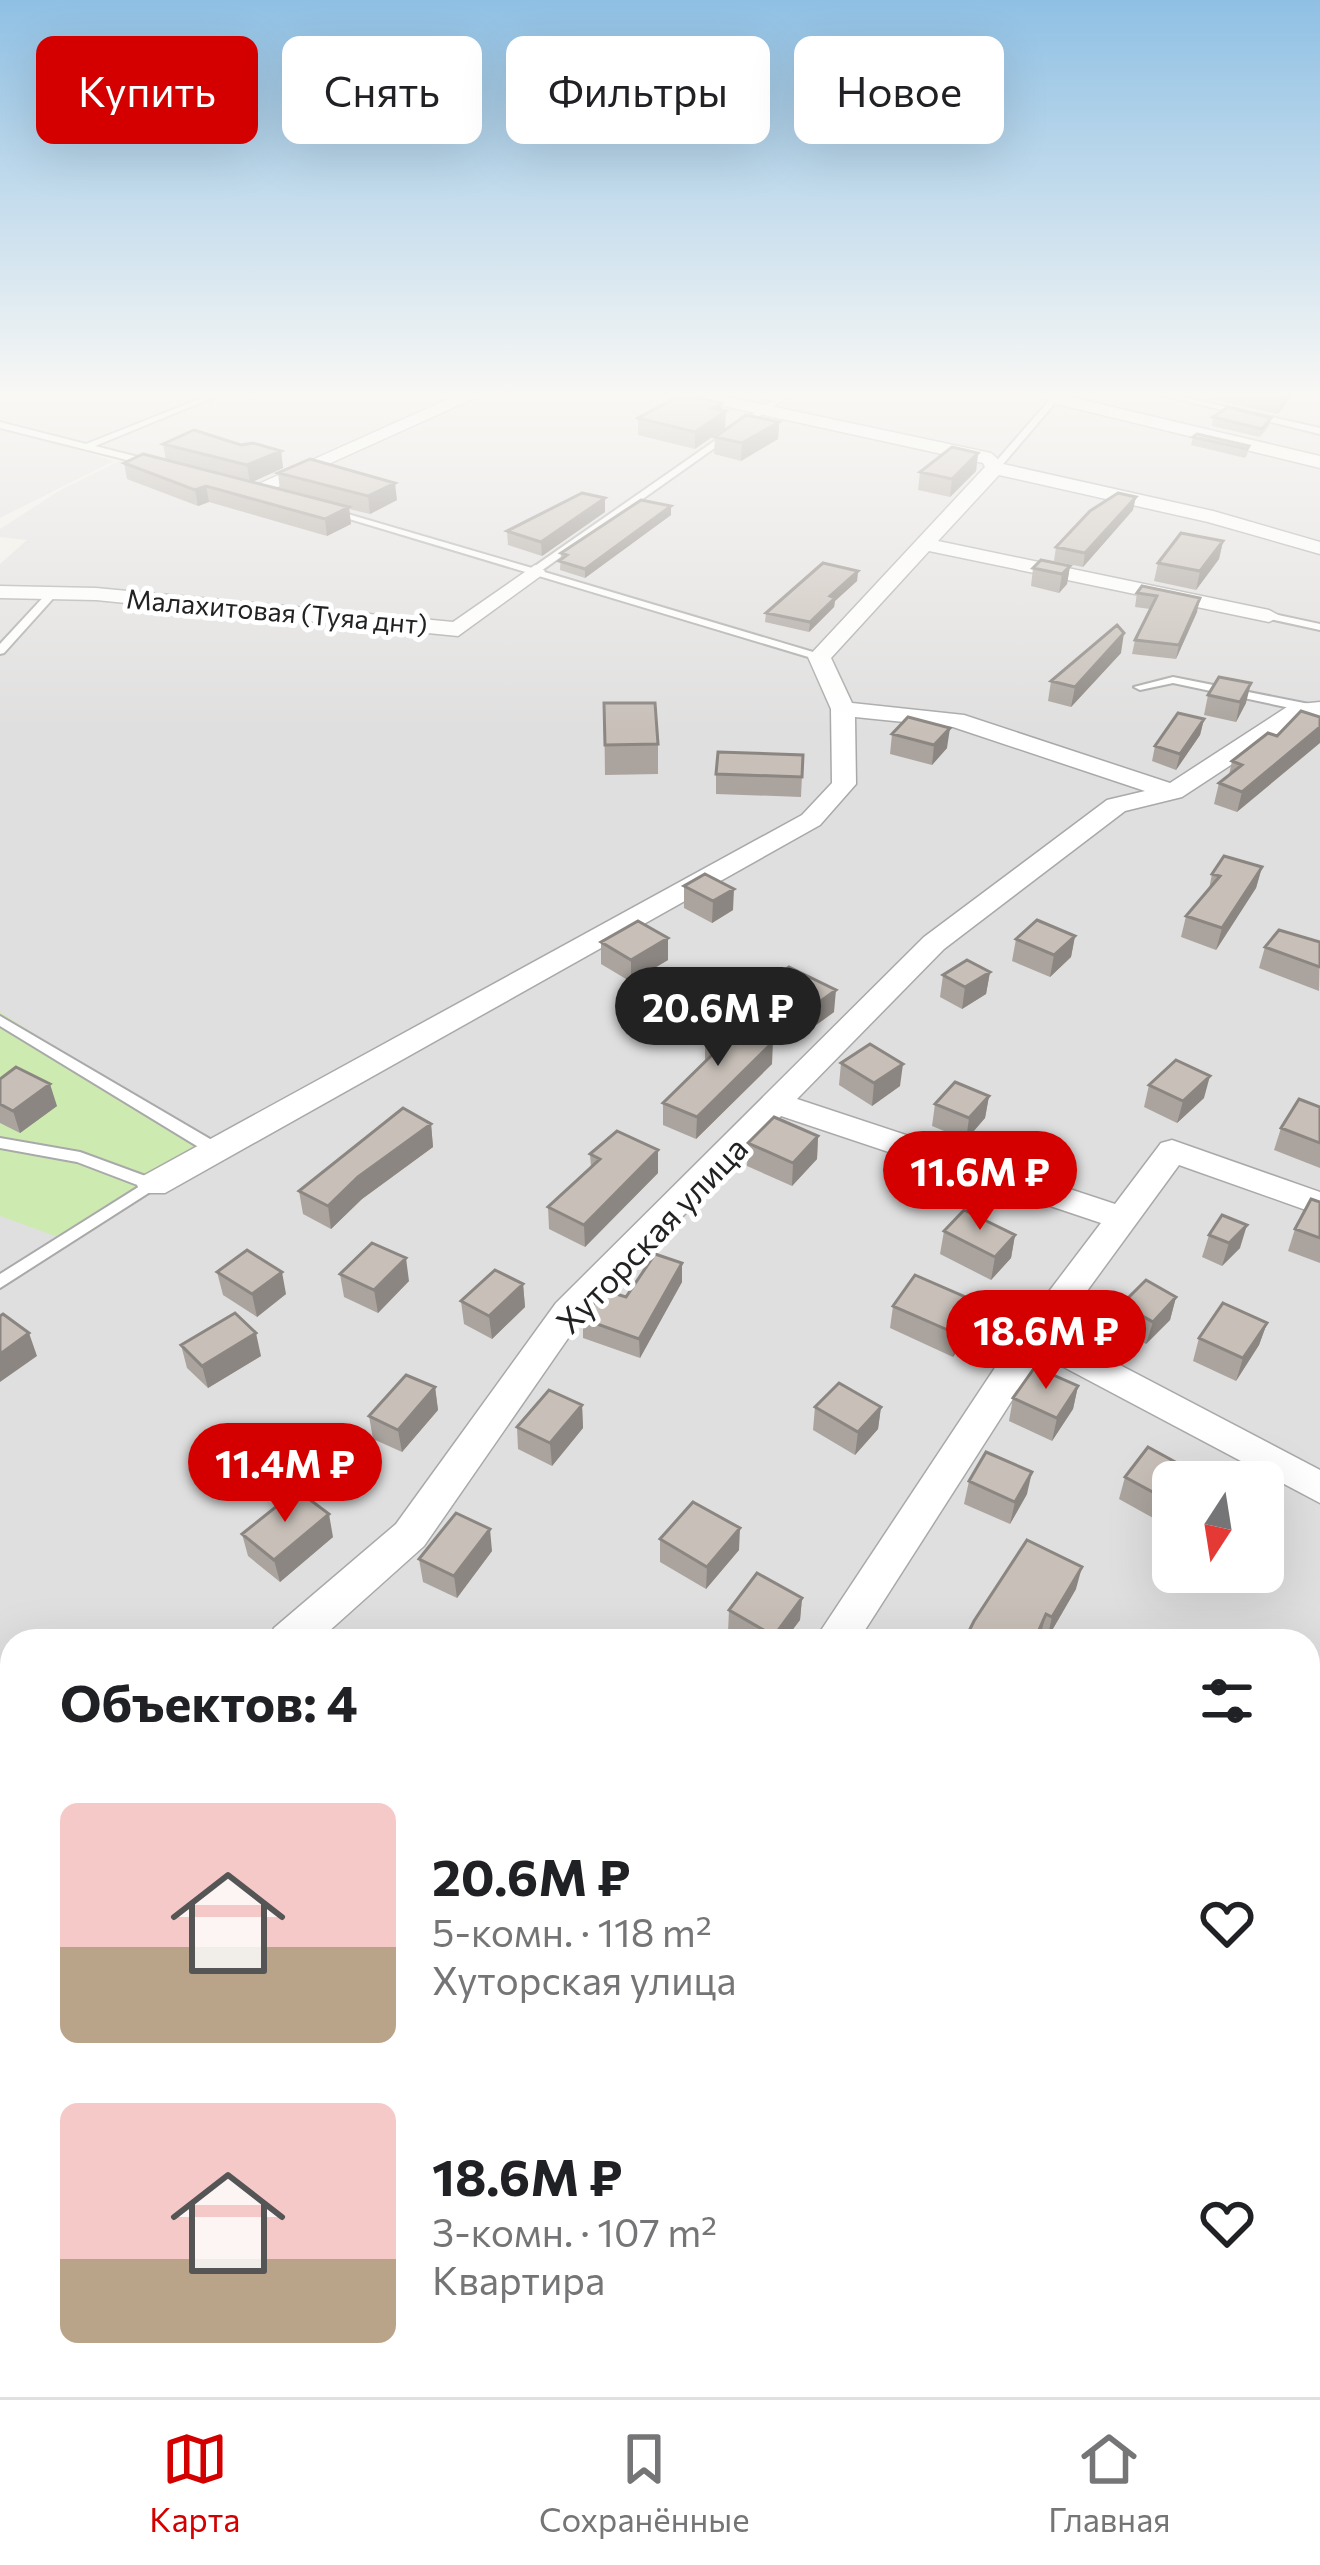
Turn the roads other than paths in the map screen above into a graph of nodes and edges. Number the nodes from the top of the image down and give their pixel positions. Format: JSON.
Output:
{"nodes":[{"id":1,"x":315,"y":508,"type":"edge"},
{"id":2,"x":625,"y":508,"type":"edge"},
{"id":3,"x":960,"y":508,"type":"edge"},
{"id":4,"x":1172,"y":508,"type":"edge"},
{"id":5,"x":927,"y":545,"type":"junction"},
{"id":6,"x":1320,"y":548,"type":"edge"},
{"id":7,"x":535,"y":571,"type":"junction"},
{"id":8,"x":0,"y":592,"type":"edge"},
{"id":9,"x":53,"y":593,"type":"junction"},
{"id":10,"x":1269,"y":616,"type":"joint"},
{"id":11,"x":1320,"y":627,"type":"edge"},
{"id":12,"x":0,"y":651,"type":"edge"},
{"id":13,"x":819,"y":657,"type":"junction"},
{"id":14,"x":1140,"y":687,"type":"dead end"},
{"id":15,"x":843,"y":709,"type":"junction"},
{"id":16,"x":1318,"y":709,"type":"edge"},
{"id":17,"x":1173,"y":792,"type":"junction"},
{"id":18,"x":0,"y":1020,"type":"edge"},
{"id":19,"x":779,"y":1104,"type":"junction"},
{"id":20,"x":0,"y":1144,"type":"edge"},
{"id":21,"x":216,"y":1150,"type":"junction"},
{"id":22,"x":153,"y":1185,"type":"junction"},
{"id":23,"x":1320,"y":1204,"type":"edge"},
{"id":24,"x":1122,"y":1218,"type":"junction"},
{"id":25,"x":0,"y":1282,"type":"edge"},
{"id":26,"x":1035,"y":1336,"type":"junction"},
{"id":27,"x":1320,"y":1487,"type":"edge"},
{"id":28,"x":303,"y":1629,"type":"edge"},
{"id":29,"x":843,"y":1629,"type":"edge"}],
"edges":[{"from":1,"to":7,"type":"lane"},
{"from":2,"to":7,"type":"lane"},
{"from":3,"to":5,"type":"street"},
{"from":4,"to":6,"type":"street"},
{"from":5,"to":10,"type":"street"},
{"from":5,"to":13,"type":"street"},
{"from":7,"to":9,"type":"street","name":"Малахитовая (Туяа днт)"},
{"from":7,"to":13,"type":"lane"},
{"from":8,"to":9,"type":"street","name":"Малахитовая (Туяа днт)"},
{"from":9,"to":12,"type":"lane"},
{"from":10,"to":11,"type":"lane"},
{"from":13,"to":15,"type":"street"},
{"from":14,"to":16,"type":"lane"},
{"from":15,"to":17,"type":"street"},
{"from":15,"to":21,"type":"street"},
{"from":16,"to":17,"type":"street","name":"Хуторская улица"},
{"from":17,"to":19,"type":"street","name":"Хуторская улица"},
{"from":18,"to":21,"type":"lane"},
{"from":19,"to":24,"type":"street"},
{"from":19,"to":28,"type":"street","name":"Хуторская улица"},
{"from":20,"to":22,"type":"lane"},
{"from":21,"to":22,"type":"street"},
{"from":22,"to":25,"type":"lane"},
{"from":23,"to":24,"type":"street"},
{"from":24,"to":26,"type":"street"},
{"from":26,"to":27,"type":"street"},
{"from":26,"to":29,"type":"street"}]}
